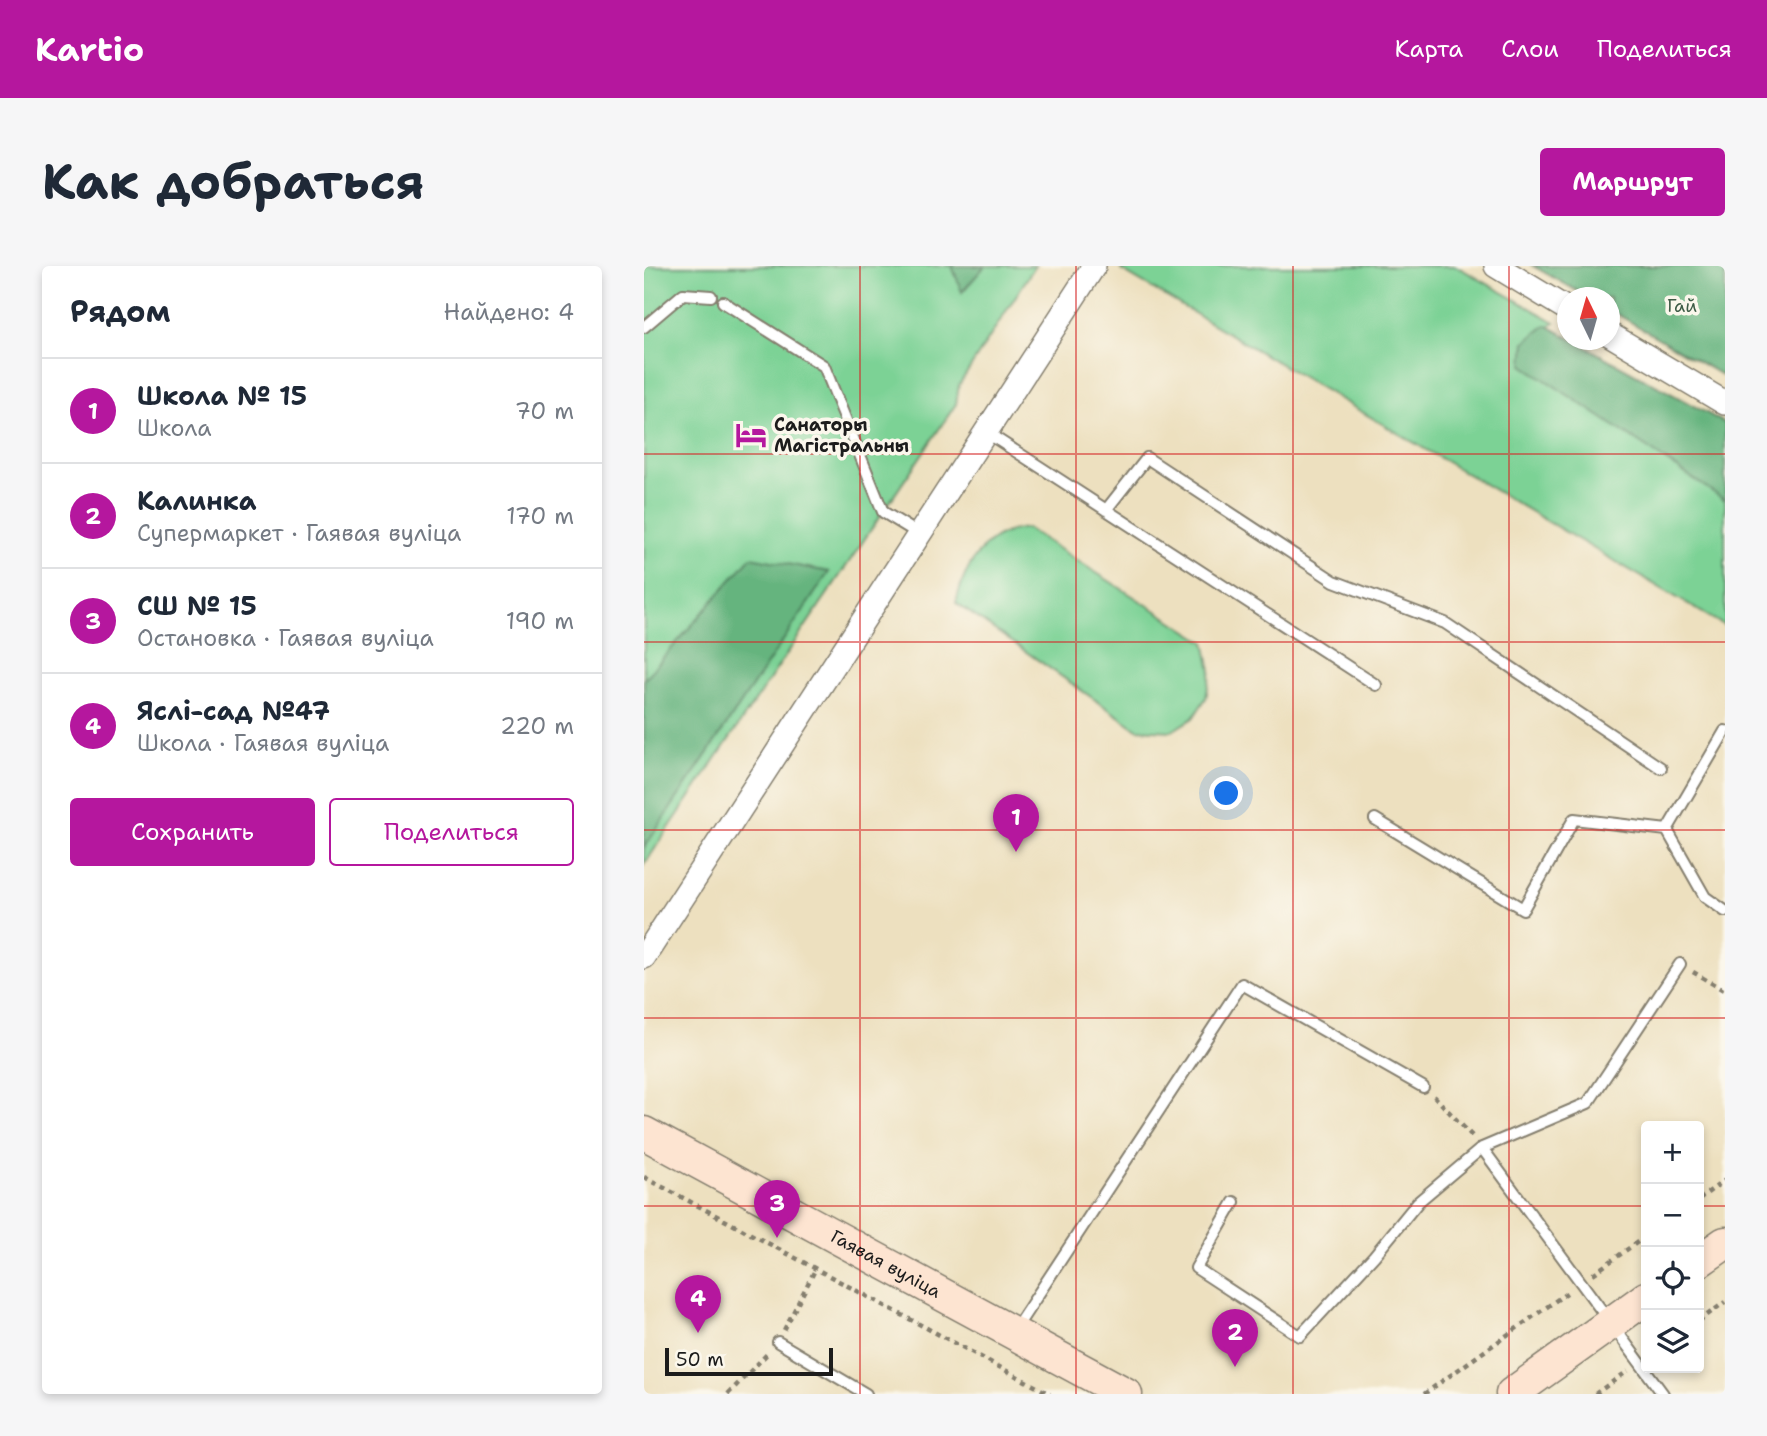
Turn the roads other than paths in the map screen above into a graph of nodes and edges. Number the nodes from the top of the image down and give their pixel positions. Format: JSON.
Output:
{"nodes":[{"id":1,"x":1094,"y":266,"type":"edge"},
{"id":2,"x":1496,"y":266,"type":"edge"},
{"id":3,"x":711,"y":296,"type":"dead end"},
{"id":4,"x":723,"y":302,"type":"dead end"},
{"id":5,"x":1557,"y":303,"type":"edge"},
{"id":6,"x":644,"y":327,"type":"edge"},
{"id":7,"x":1620,"y":341,"type":"edge"},
{"id":8,"x":1725,"y":403,"type":"edge"},
{"id":9,"x":986,"y":432,"type":"junction"},
{"id":10,"x":1106,"y":510,"type":"junction"},
{"id":11,"x":919,"y":534,"type":"junction"},
{"id":12,"x":1376,"y":685,"type":"dead end"},
{"id":13,"x":1725,"y":731,"type":"edge"},
{"id":14,"x":1661,"y":768,"type":"dead end"},
{"id":15,"x":1375,"y":819,"type":"dead end"},
{"id":16,"x":1667,"y":830,"type":"junction"},
{"id":17,"x":1725,"y":911,"type":"edge"},
{"id":18,"x":644,"y":957,"type":"edge"},
{"id":19,"x":1681,"y":964,"type":"road end"},
{"id":20,"x":1423,"y":1087,"type":"road end"},
{"id":21,"x":644,"y":1133,"type":"edge"},
{"id":22,"x":1482,"y":1148,"type":"junction"},
{"id":23,"x":1234,"y":1202,"type":"dead end"},
{"id":24,"x":1725,"y":1243,"type":"edge"},
{"id":25,"x":1704,"y":1258,"type":"edge"},
{"id":26,"x":1641,"y":1302,"type":"edge"},
{"id":27,"x":1612,"y":1322,"type":"junction"},
{"id":28,"x":1012,"y":1334,"type":"junction"},
{"id":29,"x":778,"y":1342,"type":"dead end"},
{"id":30,"x":1109,"y":1390,"type":"edge"},
{"id":31,"x":866,"y":1394,"type":"edge"},
{"id":32,"x":1512,"y":1394,"type":"edge"},
{"id":33,"x":1663,"y":1394,"type":"edge"}],
"edges":[{"from":1,"to":9,"type":"street"},
{"from":2,"to":5,"type":"street"},
{"from":3,"to":6,"type":"lane"},
{"from":4,"to":11,"type":"lane"},
{"from":7,"to":8,"type":"street"},
{"from":9,"to":10,"type":"lane"},
{"from":9,"to":11,"type":"street"},
{"from":10,"to":12,"type":"lane"},
{"from":10,"to":14,"type":"lane"},
{"from":11,"to":18,"type":"street"},
{"from":13,"to":16,"type":"lane"},
{"from":15,"to":16,"type":"lane"},
{"from":16,"to":17,"type":"lane"},
{"from":19,"to":22,"type":"lane"},
{"from":20,"to":28,"type":"lane"},
{"from":21,"to":28,"type":"main road","name":"Гаявая вуліца"},
{"from":22,"to":23,"type":"lane"},
{"from":22,"to":27,"type":"lane"},
{"from":24,"to":25,"type":"main road"},
{"from":26,"to":27,"type":"main road"},
{"from":27,"to":32,"type":"main road"},
{"from":27,"to":33,"type":"lane"},
{"from":28,"to":30,"type":"main road","name":"Гаявая вуліца"},
{"from":29,"to":31,"type":"lane"}]}
